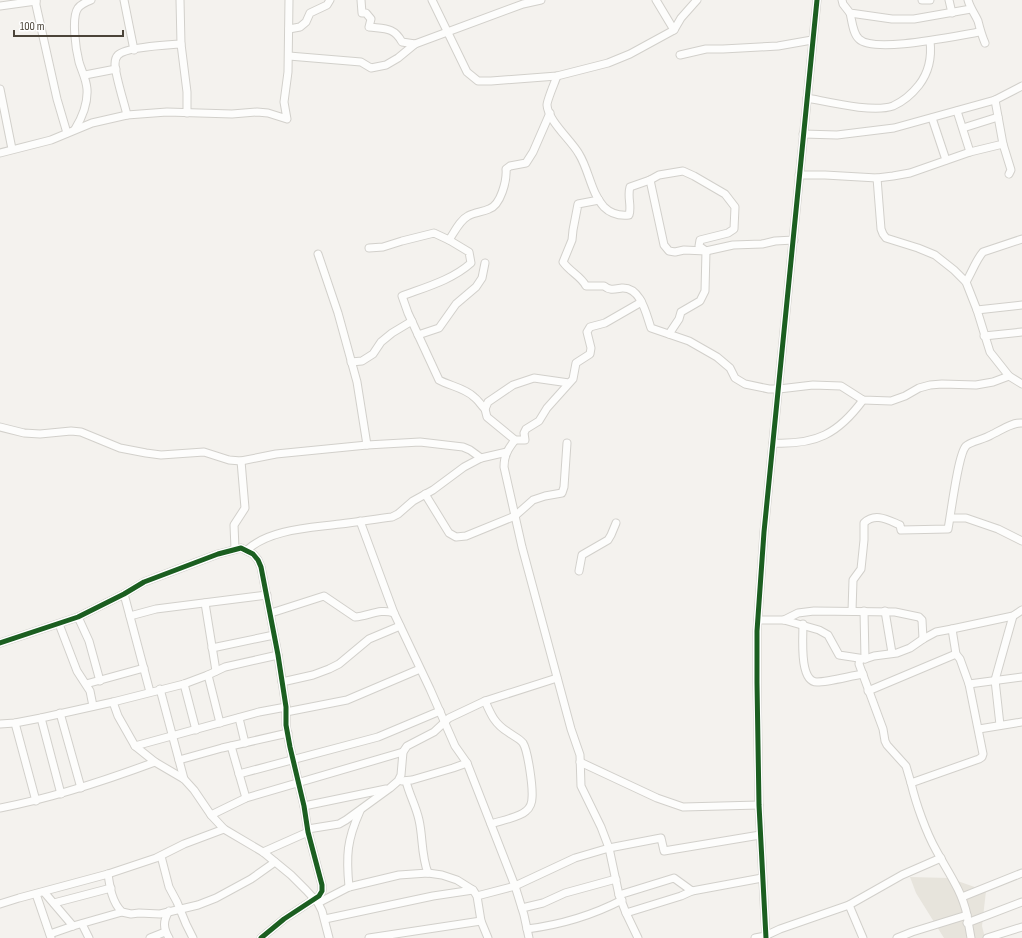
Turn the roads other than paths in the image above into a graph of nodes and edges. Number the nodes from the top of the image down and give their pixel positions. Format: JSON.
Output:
{"nodes":[{"id":1,"x":36,"y":0,"type":"edge"},
{"id":2,"x":91,"y":0,"type":"edge"},
{"id":3,"x":124,"y":0,"type":"edge"},
{"id":4,"x":180,"y":0,"type":"edge"},
{"id":5,"x":289,"y":0,"type":"edge"},
{"id":6,"x":330,"y":0,"type":"edge"},
{"id":7,"x":361,"y":0,"type":"edge"},
{"id":8,"x":432,"y":0,"type":"edge"},
{"id":9,"x":541,"y":0,"type":"edge"},
{"id":10,"x":656,"y":0,"type":"edge"},
{"id":11,"x":697,"y":0,"type":"edge"},
{"id":12,"x":817,"y":0,"type":"edge"},
{"id":13,"x":842,"y":0,"type":"edge"},
{"id":14,"x":922,"y":0,"type":"edge"},
{"id":15,"x":930,"y":0,"type":"edge"},
{"id":16,"x":949,"y":0,"type":"edge"},
{"id":17,"x":968,"y":0,"type":"edge"},
{"id":18,"x":81,"y":2,"type":"edge"},
{"id":19,"x":525,"y":2,"type":"edge"},
{"id":20,"x":0,"y":6,"type":"edge"},
{"id":21,"x":971,"y":9,"type":"junction"},
{"id":22,"x":850,"y":13,"type":"junction"},
{"id":23,"x":952,"y":13,"type":"junction"},
{"id":24,"x":290,"y":29,"type":"junction"},
{"id":25,"x":674,"y":30,"type":"junction"},
{"id":26,"x":446,"y":32,"type":"junction"},
{"id":27,"x":980,"y":32,"type":"junction"},
{"id":28,"x":812,"y":40,"type":"junction"},
{"id":29,"x":930,"y":41,"type":"junction"},
{"id":30,"x":985,"y":43,"type":"dead end"},
{"id":31,"x":181,"y":44,"type":"junction"},
{"id":32,"x":415,"y":44,"type":"junction"},
{"id":33,"x":134,"y":50,"type":"junction"},
{"id":34,"x":680,"y":55,"type":"dead end"},
{"id":35,"x":289,"y":56,"type":"junction"},
{"id":36,"x":116,"y":70,"type":"junction"},
{"id":37,"x":85,"y":75,"type":"junction"},
{"id":38,"x":557,"y":76,"type":"junction"},
{"id":39,"x":1022,"y":86,"type":"edge"},
{"id":40,"x":0,"y":90,"type":"edge"},
{"id":41,"x":807,"y":98,"type":"junction"},
{"id":42,"x":995,"y":100,"type":"junction"},
{"id":43,"x":957,"y":111,"type":"junction"},
{"id":44,"x":187,"y":113,"type":"junction"},
{"id":45,"x":550,"y":113,"type":"junction"},
{"id":46,"x":127,"y":115,"type":"junction"},
{"id":47,"x":998,"y":117,"type":"junction"},
{"id":48,"x":932,"y":118,"type":"junction"},
{"id":49,"x":963,"y":128,"type":"junction"},
{"id":50,"x":74,"y":129,"type":"junction"},
{"id":51,"x":66,"y":133,"type":"junction"},
{"id":52,"x":803,"y":134,"type":"junction"},
{"id":53,"x":1003,"y":144,"type":"junction"},
{"id":54,"x":12,"y":149,"type":"junction"},
{"id":55,"x":0,"y":152,"type":"edge"},
{"id":56,"x":970,"y":152,"type":"junction"},
{"id":57,"x":946,"y":160,"type":"junction"},
{"id":58,"x":1009,"y":174,"type":"dead end"},
{"id":59,"x":799,"y":175,"type":"junction"},
{"id":60,"x":877,"y":178,"type":"junction"},
{"id":61,"x":650,"y":180,"type":"junction"},
{"id":62,"x":599,"y":200,"type":"junction"},
{"id":63,"x":1022,"y":239,"type":"edge"},
{"id":64,"x":450,"y":240,"type":"junction"},
{"id":65,"x":794,"y":240,"type":"junction"},
{"id":66,"x":369,"y":248,"type":"dead end"},
{"id":67,"x":706,"y":251,"type":"junction"},
{"id":68,"x":318,"y":254,"type":"dead end"},
{"id":69,"x":485,"y":263,"type":"dead end"},
{"id":70,"x":966,"y":282,"type":"junction"},
{"id":71,"x":641,"y":300,"type":"junction"},
{"id":72,"x":1022,"y":305,"type":"edge"},
{"id":73,"x":978,"y":310,"type":"junction"},
{"id":74,"x":412,"y":321,"type":"junction"},
{"id":75,"x":1022,"y":332,"type":"edge"},
{"id":76,"x":669,"y":334,"type":"junction"},
{"id":77,"x":418,"y":335,"type":"junction"},
{"id":78,"x":984,"y":336,"type":"junction"},
{"id":79,"x":351,"y":362,"type":"junction"},
{"id":80,"x":1009,"y":376,"type":"junction"},
{"id":81,"x":569,"y":383,"type":"junction"},
{"id":82,"x":1022,"y":384,"type":"edge"},
{"id":83,"x":779,"y":389,"type":"junction"},
{"id":84,"x":863,"y":400,"type":"junction"},
{"id":85,"x":485,"y":409,"type":"junction"},
{"id":86,"x":1022,"y":423,"type":"edge"},
{"id":87,"x":0,"y":428,"type":"edge"},
{"id":88,"x":515,"y":440,"type":"junction"},
{"id":89,"x":774,"y":443,"type":"junction"},
{"id":90,"x":567,"y":444,"type":"dead end"},
{"id":91,"x":367,"y":445,"type":"junction"},
{"id":92,"x":506,"y":452,"type":"junction"},
{"id":93,"x":481,"y":458,"type":"junction"},
{"id":94,"x":241,"y":461,"type":"junction"},
{"id":95,"x":425,"y":494,"type":"junction"},
{"id":96,"x":516,"y":516,"type":"junction"},
{"id":97,"x":951,"y":518,"type":"junction"},
{"id":98,"x":360,"y":521,"type":"junction"},
{"id":99,"x":616,"y":523,"type":"dead end"},
{"id":100,"x":1022,"y":541,"type":"edge"},
{"id":101,"x":235,"y":549,"type":"junction"},
{"id":102,"x":247,"y":550,"type":"junction"},
{"id":103,"x":578,"y":571,"type":"dead end"},
{"id":104,"x":124,"y":594,"type":"junction"},
{"id":105,"x":267,"y":595,"type":"junction"},
{"id":106,"x":205,"y":604,"type":"junction"},
{"id":107,"x":1022,"y":610,"type":"edge"},
{"id":108,"x":852,"y":611,"type":"junction"},
{"id":109,"x":864,"y":611,"type":"junction"},
{"id":110,"x":885,"y":611,"type":"junction"},
{"id":111,"x":270,"y":613,"type":"junction"},
{"id":112,"x":394,"y":613,"type":"junction"},
{"id":113,"x":130,"y":616,"type":"junction"},
{"id":114,"x":1013,"y":616,"type":"junction"},
{"id":115,"x":78,"y":617,"type":"junction"},
{"id":116,"x":758,"y":620,"type":"junction"},
{"id":117,"x":784,"y":620,"type":"junction"},
{"id":118,"x":59,"y":624,"type":"junction"},
{"id":119,"x":803,"y":624,"type":"junction"},
{"id":120,"x":400,"y":626,"type":"junction"},
{"id":121,"x":952,"y":629,"type":"junction"},
{"id":122,"x":274,"y":635,"type":"junction"},
{"id":123,"x":922,"y":639,"type":"junction"},
{"id":124,"x":0,"y":643,"type":"edge"},
{"id":125,"x":212,"y":648,"type":"junction"},
{"id":126,"x":892,"y":653,"type":"junction"},
{"id":127,"x":956,"y":654,"type":"junction"},
{"id":128,"x":278,"y":655,"type":"junction"},
{"id":129,"x":862,"y":659,"type":"junction"},
{"id":130,"x":144,"y":668,"type":"junction"},
{"id":131,"x":420,"y":669,"type":"junction"},
{"id":132,"x":216,"y":671,"type":"junction"},
{"id":133,"x":863,"y":674,"type":"junction"},
{"id":134,"x":208,"y":675,"type":"junction"},
{"id":135,"x":1022,"y":677,"type":"edge"},
{"id":136,"x":557,"y":678,"type":"junction"},
{"id":137,"x":995,"y":680,"type":"junction"},
{"id":138,"x":100,"y":681,"type":"junction"},
{"id":139,"x":282,"y":682,"type":"junction"},
{"id":140,"x":86,"y":684,"type":"junction"},
{"id":141,"x":184,"y":684,"type":"junction"},
{"id":142,"x":969,"y":684,"type":"junction"},
{"id":143,"x":160,"y":689,"type":"junction"},
{"id":144,"x":868,"y":691,"type":"junction"},
{"id":145,"x":150,"y":692,"type":"junction"},
{"id":146,"x":485,"y":701,"type":"junction"},
{"id":147,"x":113,"y":702,"type":"junction"},
{"id":148,"x":93,"y":706,"type":"junction"},
{"id":149,"x":286,"y":710,"type":"junction"},
{"id":150,"x":440,"y":711,"type":"junction"},
{"id":151,"x":60,"y":714,"type":"junction"},
{"id":152,"x":41,"y":718,"type":"junction"},
{"id":153,"x":239,"y":718,"type":"junction"},
{"id":154,"x":445,"y":721,"type":"junction"},
{"id":155,"x":1022,"y":722,"type":"edge"},
{"id":156,"x":15,"y":723,"type":"junction"},
{"id":157,"x":220,"y":723,"type":"junction"},
{"id":158,"x":0,"y":724,"type":"edge"},
{"id":159,"x":1000,"y":725,"type":"junction"},
{"id":160,"x":979,"y":729,"type":"junction"},
{"id":161,"x":196,"y":730,"type":"junction"},
{"id":162,"x":288,"y":733,"type":"junction"},
{"id":163,"x":173,"y":737,"type":"junction"},
{"id":164,"x":245,"y":743,"type":"junction"},
{"id":165,"x":135,"y":746,"type":"junction"},
{"id":166,"x":231,"y":746,"type":"junction"},
{"id":167,"x":403,"y":752,"type":"junction"},
{"id":168,"x":179,"y":760,"type":"junction"},
{"id":169,"x":293,"y":760,"type":"junction"},
{"id":170,"x":155,"y":762,"type":"junction"},
{"id":171,"x":580,"y":762,"type":"junction"},
{"id":172,"x":467,"y":763,"type":"junction"},
{"id":173,"x":239,"y":774,"type":"junction"},
{"id":174,"x":184,"y":779,"type":"junction"},
{"id":175,"x":398,"y":781,"type":"junction"},
{"id":176,"x":406,"y":781,"type":"junction"},
{"id":177,"x":298,"y":783,"type":"junction"},
{"id":178,"x":911,"y":783,"type":"junction"},
{"id":179,"x":81,"y":788,"type":"junction"},
{"id":180,"x":390,"y":788,"type":"junction"},
{"id":181,"x":61,"y":794,"type":"junction"},
{"id":182,"x":246,"y":798,"type":"junction"},
{"id":183,"x":36,"y":801,"type":"junction"},
{"id":184,"x":759,"y":805,"type":"junction"},
{"id":185,"x":304,"y":806,"type":"junction"},
{"id":186,"x":0,"y":808,"type":"edge"},
{"id":187,"x":361,"y":809,"type":"junction"},
{"id":188,"x":212,"y":815,"type":"junction"},
{"id":189,"x":492,"y":824,"type":"junction"},
{"id":190,"x":224,"y":828,"type":"junction"},
{"id":191,"x":308,"y":830,"type":"junction"},
{"id":192,"x":760,"y":835,"type":"junction"},
{"id":193,"x":609,"y":848,"type":"junction"},
{"id":194,"x":262,"y":852,"type":"junction"},
{"id":195,"x":161,"y":856,"type":"junction"},
{"id":196,"x":941,"y":858,"type":"junction"},
{"id":197,"x":275,"y":862,"type":"junction"},
{"id":198,"x":428,"y":872,"type":"junction"},
{"id":199,"x":1022,"y":873,"type":"edge"},
{"id":200,"x":108,"y":874,"type":"junction"},
{"id":201,"x":762,"y":878,"type":"junction"},
{"id":202,"x":616,"y":879,"type":"junction"},
{"id":203,"x":515,"y":886,"type":"junction"},
{"id":204,"x":349,"y":887,"type":"junction"},
{"id":205,"x":110,"y":888,"type":"junction"},
{"id":206,"x":692,"y":891,"type":"junction"},
{"id":207,"x":44,"y":892,"type":"junction"},
{"id":208,"x":475,"y":893,"type":"junction"},
{"id":209,"x":36,"y":894,"type":"junction"},
{"id":210,"x":962,"y":897,"type":"junction"},
{"id":211,"x":621,"y":898,"type":"junction"},
{"id":212,"x":317,"y":902,"type":"junction"},
{"id":213,"x":1022,"y":902,"type":"edge"},
{"id":214,"x":0,"y":904,"type":"edge"},
{"id":215,"x":54,"y":904,"type":"junction"},
{"id":216,"x":848,"y":905,"type":"junction"},
{"id":217,"x":180,"y":908,"type":"junction"},
{"id":218,"x":522,"y":908,"type":"junction"},
{"id":219,"x":169,"y":911,"type":"junction"},
{"id":220,"x":122,"y":912,"type":"junction"},
{"id":221,"x":626,"y":913,"type":"junction"},
{"id":222,"x":967,"y":915,"type":"junction"},
{"id":223,"x":325,"y":920,"type":"junction"},
{"id":224,"x":481,"y":921,"type":"junction"},
{"id":225,"x":968,"y":923,"type":"junction"},
{"id":226,"x":82,"y":924,"type":"junction"},
{"id":227,"x":73,"y":926,"type":"junction"},
{"id":228,"x":1022,"y":927,"type":"edge"},
{"id":229,"x":527,"y":929,"type":"junction"},
{"id":230,"x":167,"y":935,"type":"edge"},
{"id":231,"x":50,"y":936,"type":"edge"},
{"id":232,"x":766,"y":937,"type":"edge"},
{"id":233,"x":89,"y":938,"type":"edge"},
{"id":234,"x":150,"y":938,"type":"edge"},
{"id":235,"x":193,"y":938,"type":"edge"},
{"id":236,"x":261,"y":938,"type":"edge"},
{"id":237,"x":329,"y":938,"type":"edge"},
{"id":238,"x":369,"y":938,"type":"edge"},
{"id":239,"x":488,"y":938,"type":"edge"},
{"id":240,"x":529,"y":938,"type":"edge"},
{"id":241,"x":638,"y":938,"type":"edge"},
{"id":242,"x":755,"y":938,"type":"edge"},
{"id":243,"x":863,"y":938,"type":"edge"},
{"id":244,"x":897,"y":938,"type":"edge"},
{"id":245,"x":971,"y":938,"type":"edge"},
{"id":246,"x":987,"y":938,"type":"edge"}],
"edges":[{"from":1,"to":20,"type":"street"},
{"from":1,"to":51,"type":"street"},
{"from":2,"to":18,"type":"street"},
{"from":3,"to":33,"type":"street"},
{"from":4,"to":31,"type":"street"},
{"from":5,"to":24,"type":"street"},
{"from":6,"to":24,"type":"street"},
{"from":7,"to":32,"type":"street"},
{"from":8,"to":26,"type":"street"},
{"from":9,"to":19,"type":"street"},
{"from":10,"to":25,"type":"street"},
{"from":11,"to":25,"type":"street"},
{"from":12,"to":28,"type":"street"},
{"from":13,"to":22,"type":"street"},
{"from":14,"to":15,"type":"street"},
{"from":16,"to":23,"type":"street"},
{"from":17,"to":21,"type":"street"},
{"from":18,"to":37,"type":"street"},
{"from":19,"to":26,"type":"street"},
{"from":21,"to":23,"type":"street"},
{"from":21,"to":27,"type":"street"},
{"from":22,"to":23,"type":"street"},
{"from":22,"to":29,"type":"street"},
{"from":24,"to":35,"type":"street"},
{"from":25,"to":38,"type":"street"},
{"from":26,"to":32,"type":"street"},
{"from":26,"to":38,"type":"street"},
{"from":27,"to":29,"type":"street"},
{"from":27,"to":30,"type":"street"},
{"from":28,"to":34,"type":"street"},
{"from":28,"to":41,"type":"street"},
{"from":29,"to":41,"type":"street"},
{"from":31,"to":33,"type":"street"},
{"from":31,"to":44,"type":"street"},
{"from":32,"to":35,"type":"street"},
{"from":33,"to":36,"type":"street"},
{"from":35,"to":44,"type":"street"},
{"from":36,"to":37,"type":"street"},
{"from":36,"to":46,"type":"street"},
{"from":37,"to":50,"type":"street"},
{"from":38,"to":45,"type":"street"},
{"from":39,"to":42,"type":"street"},
{"from":40,"to":54,"type":"street"},
{"from":41,"to":52,"type":"street"},
{"from":42,"to":43,"type":"street"},
{"from":42,"to":47,"type":"street"},
{"from":43,"to":48,"type":"street"},
{"from":43,"to":49,"type":"street"},
{"from":44,"to":46,"type":"street"},
{"from":45,"to":62,"type":"street"},
{"from":45,"to":64,"type":"street"},
{"from":46,"to":50,"type":"street"},
{"from":47,"to":49,"type":"street"},
{"from":47,"to":53,"type":"street"},
{"from":48,"to":52,"type":"street"},
{"from":48,"to":57,"type":"street"},
{"from":49,"to":56,"type":"street"},
{"from":50,"to":51,"type":"street"},
{"from":51,"to":54,"type":"street"},
{"from":52,"to":59,"type":"street"},
{"from":53,"to":56,"type":"street"},
{"from":53,"to":58,"type":"street"},
{"from":54,"to":55,"type":"street"},
{"from":56,"to":57,"type":"street"},
{"from":57,"to":60,"type":"street"},
{"from":59,"to":60,"type":"street"},
{"from":59,"to":65,"type":"street"},
{"from":60,"to":70,"type":"street"},
{"from":61,"to":62,"type":"street"},
{"from":61,"to":67,"type":"street"},
{"from":61,"to":67,"type":"street"},
{"from":62,"to":71,"type":"street"},
{"from":63,"to":70,"type":"street"},
{"from":64,"to":66,"type":"street"},
{"from":64,"to":74,"type":"street"},
{"from":65,"to":67,"type":"street"},
{"from":65,"to":83,"type":"street"},
{"from":67,"to":76,"type":"street"},
{"from":68,"to":79,"type":"street"},
{"from":69,"to":77,"type":"street"},
{"from":70,"to":73,"type":"street"},
{"from":71,"to":76,"type":"street"},
{"from":71,"to":81,"type":"street"},
{"from":72,"to":73,"type":"street"},
{"from":73,"to":78,"type":"street"},
{"from":74,"to":77,"type":"street"},
{"from":74,"to":79,"type":"street"},
{"from":75,"to":78,"type":"street"},
{"from":76,"to":83,"type":"street"},
{"from":77,"to":85,"type":"street"},
{"from":78,"to":80,"type":"street"},
{"from":79,"to":91,"type":"street"},
{"from":80,"to":82,"type":"street"},
{"from":80,"to":84,"type":"street"},
{"from":81,"to":85,"type":"street"},
{"from":81,"to":88,"type":"street"},
{"from":83,"to":84,"type":"street"},
{"from":83,"to":89,"type":"street"},
{"from":84,"to":89,"type":"street"},
{"from":85,"to":88,"type":"street"},
{"from":86,"to":97,"type":"street"},
{"from":87,"to":94,"type":"street"},
{"from":88,"to":92,"type":"street"},
{"from":89,"to":116,"type":"street"},
{"from":90,"to":96,"type":"street"},
{"from":91,"to":93,"type":"street"},
{"from":91,"to":94,"type":"street"},
{"from":92,"to":93,"type":"street"},
{"from":92,"to":96,"type":"street"},
{"from":93,"to":95,"type":"street"},
{"from":94,"to":101,"type":"street"},
{"from":95,"to":96,"type":"street"},
{"from":95,"to":98,"type":"street"},
{"from":96,"to":136,"type":"street"},
{"from":97,"to":100,"type":"street"},
{"from":97,"to":108,"type":"street"},
{"from":98,"to":102,"type":"street"},
{"from":98,"to":112,"type":"street"},
{"from":99,"to":103,"type":"street"},
{"from":101,"to":102,"type":"street"},
{"from":101,"to":104,"type":"street"},
{"from":102,"to":105,"type":"street"},
{"from":104,"to":113,"type":"street"},
{"from":104,"to":115,"type":"street"},
{"from":105,"to":106,"type":"street"},
{"from":105,"to":111,"type":"street"},
{"from":106,"to":113,"type":"street"},
{"from":106,"to":125,"type":"street"},
{"from":107,"to":114,"type":"street"},
{"from":108,"to":109,"type":"street"},
{"from":108,"to":117,"type":"street"},
{"from":109,"to":110,"type":"street"},
{"from":109,"to":129,"type":"street"},
{"from":110,"to":123,"type":"street"},
{"from":110,"to":126,"type":"street"},
{"from":111,"to":112,"type":"street"},
{"from":111,"to":122,"type":"street"},
{"from":112,"to":120,"type":"street"},
{"from":113,"to":130,"type":"street"},
{"from":114,"to":121,"type":"street"},
{"from":114,"to":137,"type":"street"},
{"from":115,"to":118,"type":"street"},
{"from":115,"to":138,"type":"street"},
{"from":116,"to":117,"type":"street"},
{"from":116,"to":184,"type":"street"},
{"from":117,"to":119,"type":"street"},
{"from":118,"to":124,"type":"street"},
{"from":118,"to":140,"type":"street"},
{"from":119,"to":129,"type":"street"},
{"from":119,"to":133,"type":"street"},
{"from":120,"to":131,"type":"street"},
{"from":120,"to":139,"type":"street"},
{"from":121,"to":123,"type":"street"},
{"from":121,"to":127,"type":"street"},
{"from":122,"to":125,"type":"street"},
{"from":122,"to":128,"type":"street"},
{"from":123,"to":126,"type":"street"},
{"from":125,"to":132,"type":"street"},
{"from":126,"to":129,"type":"street"},
{"from":127,"to":142,"type":"street"},
{"from":127,"to":144,"type":"street"},
{"from":128,"to":132,"type":"street"},
{"from":128,"to":139,"type":"street"},
{"from":129,"to":133,"type":"street"},
{"from":130,"to":138,"type":"street"},
{"from":130,"to":145,"type":"street"},
{"from":131,"to":149,"type":"street"},
{"from":131,"to":150,"type":"street"},
{"from":132,"to":134,"type":"street"},
{"from":133,"to":144,"type":"street"},
{"from":134,"to":141,"type":"street"},
{"from":134,"to":157,"type":"street"},
{"from":135,"to":137,"type":"street"},
{"from":136,"to":146,"type":"street"},
{"from":136,"to":171,"type":"street"},
{"from":137,"to":142,"type":"street"},
{"from":137,"to":159,"type":"street"},
{"from":138,"to":140,"type":"street"},
{"from":139,"to":149,"type":"street"},
{"from":140,"to":148,"type":"street"},
{"from":141,"to":143,"type":"street"},
{"from":141,"to":161,"type":"street"},
{"from":142,"to":160,"type":"street"},
{"from":143,"to":145,"type":"street"},
{"from":143,"to":163,"type":"street"},
{"from":144,"to":178,"type":"street"},
{"from":145,"to":147,"type":"street"},
{"from":146,"to":154,"type":"street"},
{"from":146,"to":189,"type":"street"},
{"from":147,"to":148,"type":"street"},
{"from":147,"to":165,"type":"street"},
{"from":148,"to":151,"type":"street"},
{"from":149,"to":153,"type":"street"},
{"from":149,"to":162,"type":"street"},
{"from":150,"to":154,"type":"street"},
{"from":150,"to":169,"type":"street"},
{"from":151,"to":152,"type":"street"},
{"from":151,"to":179,"type":"street"},
{"from":152,"to":156,"type":"street"},
{"from":152,"to":181,"type":"street"},
{"from":153,"to":157,"type":"street"},
{"from":153,"to":164,"type":"street"},
{"from":154,"to":167,"type":"street"},
{"from":154,"to":172,"type":"street"},
{"from":155,"to":159,"type":"street"},
{"from":156,"to":158,"type":"street"},
{"from":156,"to":183,"type":"street"},
{"from":157,"to":161,"type":"street"},
{"from":159,"to":160,"type":"street"},
{"from":160,"to":178,"type":"street"},
{"from":161,"to":163,"type":"street"},
{"from":162,"to":164,"type":"street"},
{"from":162,"to":169,"type":"street"},
{"from":163,"to":165,"type":"street"},
{"from":163,"to":168,"type":"street"},
{"from":164,"to":166,"type":"street"},
{"from":165,"to":170,"type":"street"},
{"from":166,"to":168,"type":"street"},
{"from":166,"to":173,"type":"street"},
{"from":167,"to":175,"type":"street"},
{"from":167,"to":177,"type":"street"},
{"from":168,"to":174,"type":"street"},
{"from":169,"to":173,"type":"street"},
{"from":169,"to":177,"type":"street"},
{"from":170,"to":174,"type":"street"},
{"from":170,"to":179,"type":"street"},
{"from":171,"to":184,"type":"street"},
{"from":171,"to":193,"type":"street"},
{"from":172,"to":176,"type":"street"},
{"from":172,"to":189,"type":"street"},
{"from":173,"to":182,"type":"street"},
{"from":174,"to":188,"type":"street"},
{"from":175,"to":176,"type":"street"},
{"from":175,"to":180,"type":"street"},
{"from":176,"to":198,"type":"street"},
{"from":177,"to":182,"type":"street"},
{"from":177,"to":185,"type":"street"},
{"from":178,"to":196,"type":"street"},
{"from":179,"to":181,"type":"street"},
{"from":180,"to":185,"type":"street"},
{"from":180,"to":187,"type":"street"},
{"from":181,"to":183,"type":"street"},
{"from":182,"to":188,"type":"street"},
{"from":183,"to":186,"type":"street"},
{"from":184,"to":192,"type":"street"},
{"from":185,"to":191,"type":"street"},
{"from":187,"to":191,"type":"street"},
{"from":187,"to":204,"type":"street"},
{"from":188,"to":190,"type":"street"},
{"from":189,"to":203,"type":"street"},
{"from":190,"to":194,"type":"street"},
{"from":190,"to":195,"type":"street"},
{"from":191,"to":194,"type":"street"},
{"from":191,"to":212,"type":"street"},
{"from":192,"to":193,"type":"street"},
{"from":192,"to":201,"type":"street"},
{"from":193,"to":202,"type":"street"},
{"from":193,"to":203,"type":"street"},
{"from":194,"to":197,"type":"street"},
{"from":195,"to":200,"type":"street"},
{"from":195,"to":217,"type":"street"},
{"from":196,"to":210,"type":"street"},
{"from":196,"to":216,"type":"street"},
{"from":197,"to":212,"type":"street"},
{"from":197,"to":217,"type":"street"},
{"from":198,"to":204,"type":"street"},
{"from":198,"to":208,"type":"street"},
{"from":199,"to":210,"type":"street"},
{"from":200,"to":205,"type":"street"},
{"from":200,"to":207,"type":"street"},
{"from":201,"to":206,"type":"street"},
{"from":201,"to":232,"type":"street"},
{"from":202,"to":211,"type":"street"},
{"from":202,"to":218,"type":"street"},
{"from":203,"to":208,"type":"street"},
{"from":203,"to":218,"type":"street"},
{"from":204,"to":212,"type":"street"},
{"from":205,"to":215,"type":"street"},
{"from":205,"to":220,"type":"street"},
{"from":206,"to":211,"type":"street"},
{"from":206,"to":221,"type":"street"},
{"from":207,"to":209,"type":"street"},
{"from":207,"to":215,"type":"street"},
{"from":208,"to":223,"type":"street"},
{"from":208,"to":224,"type":"street"},
{"from":209,"to":214,"type":"street"},
{"from":209,"to":231,"type":"street"},
{"from":210,"to":222,"type":"street"},
{"from":211,"to":221,"type":"street"},
{"from":211,"to":229,"type":"street"},
{"from":212,"to":223,"type":"street"},
{"from":212,"to":236,"type":"street"},
{"from":213,"to":225,"type":"street"},
{"from":215,"to":227,"type":"street"},
{"from":216,"to":232,"type":"street"},
{"from":216,"to":243,"type":"street"},
{"from":217,"to":219,"type":"street"},
{"from":217,"to":235,"type":"street"},
{"from":218,"to":229,"type":"street"},
{"from":219,"to":220,"type":"street"},
{"from":219,"to":230,"type":"street"},
{"from":220,"to":226,"type":"street"},
{"from":221,"to":241,"type":"street"},
{"from":222,"to":225,"type":"street"},
{"from":222,"to":244,"type":"street"},
{"from":223,"to":237,"type":"street"},
{"from":224,"to":238,"type":"street"},
{"from":224,"to":239,"type":"street"},
{"from":225,"to":245,"type":"street"},
{"from":226,"to":227,"type":"street"},
{"from":226,"to":233,"type":"street"},
{"from":227,"to":231,"type":"street"},
{"from":228,"to":246,"type":"street"},
{"from":229,"to":240,"type":"street"},
{"from":230,"to":234,"type":"street"},
{"from":232,"to":242,"type":"street"}]}
